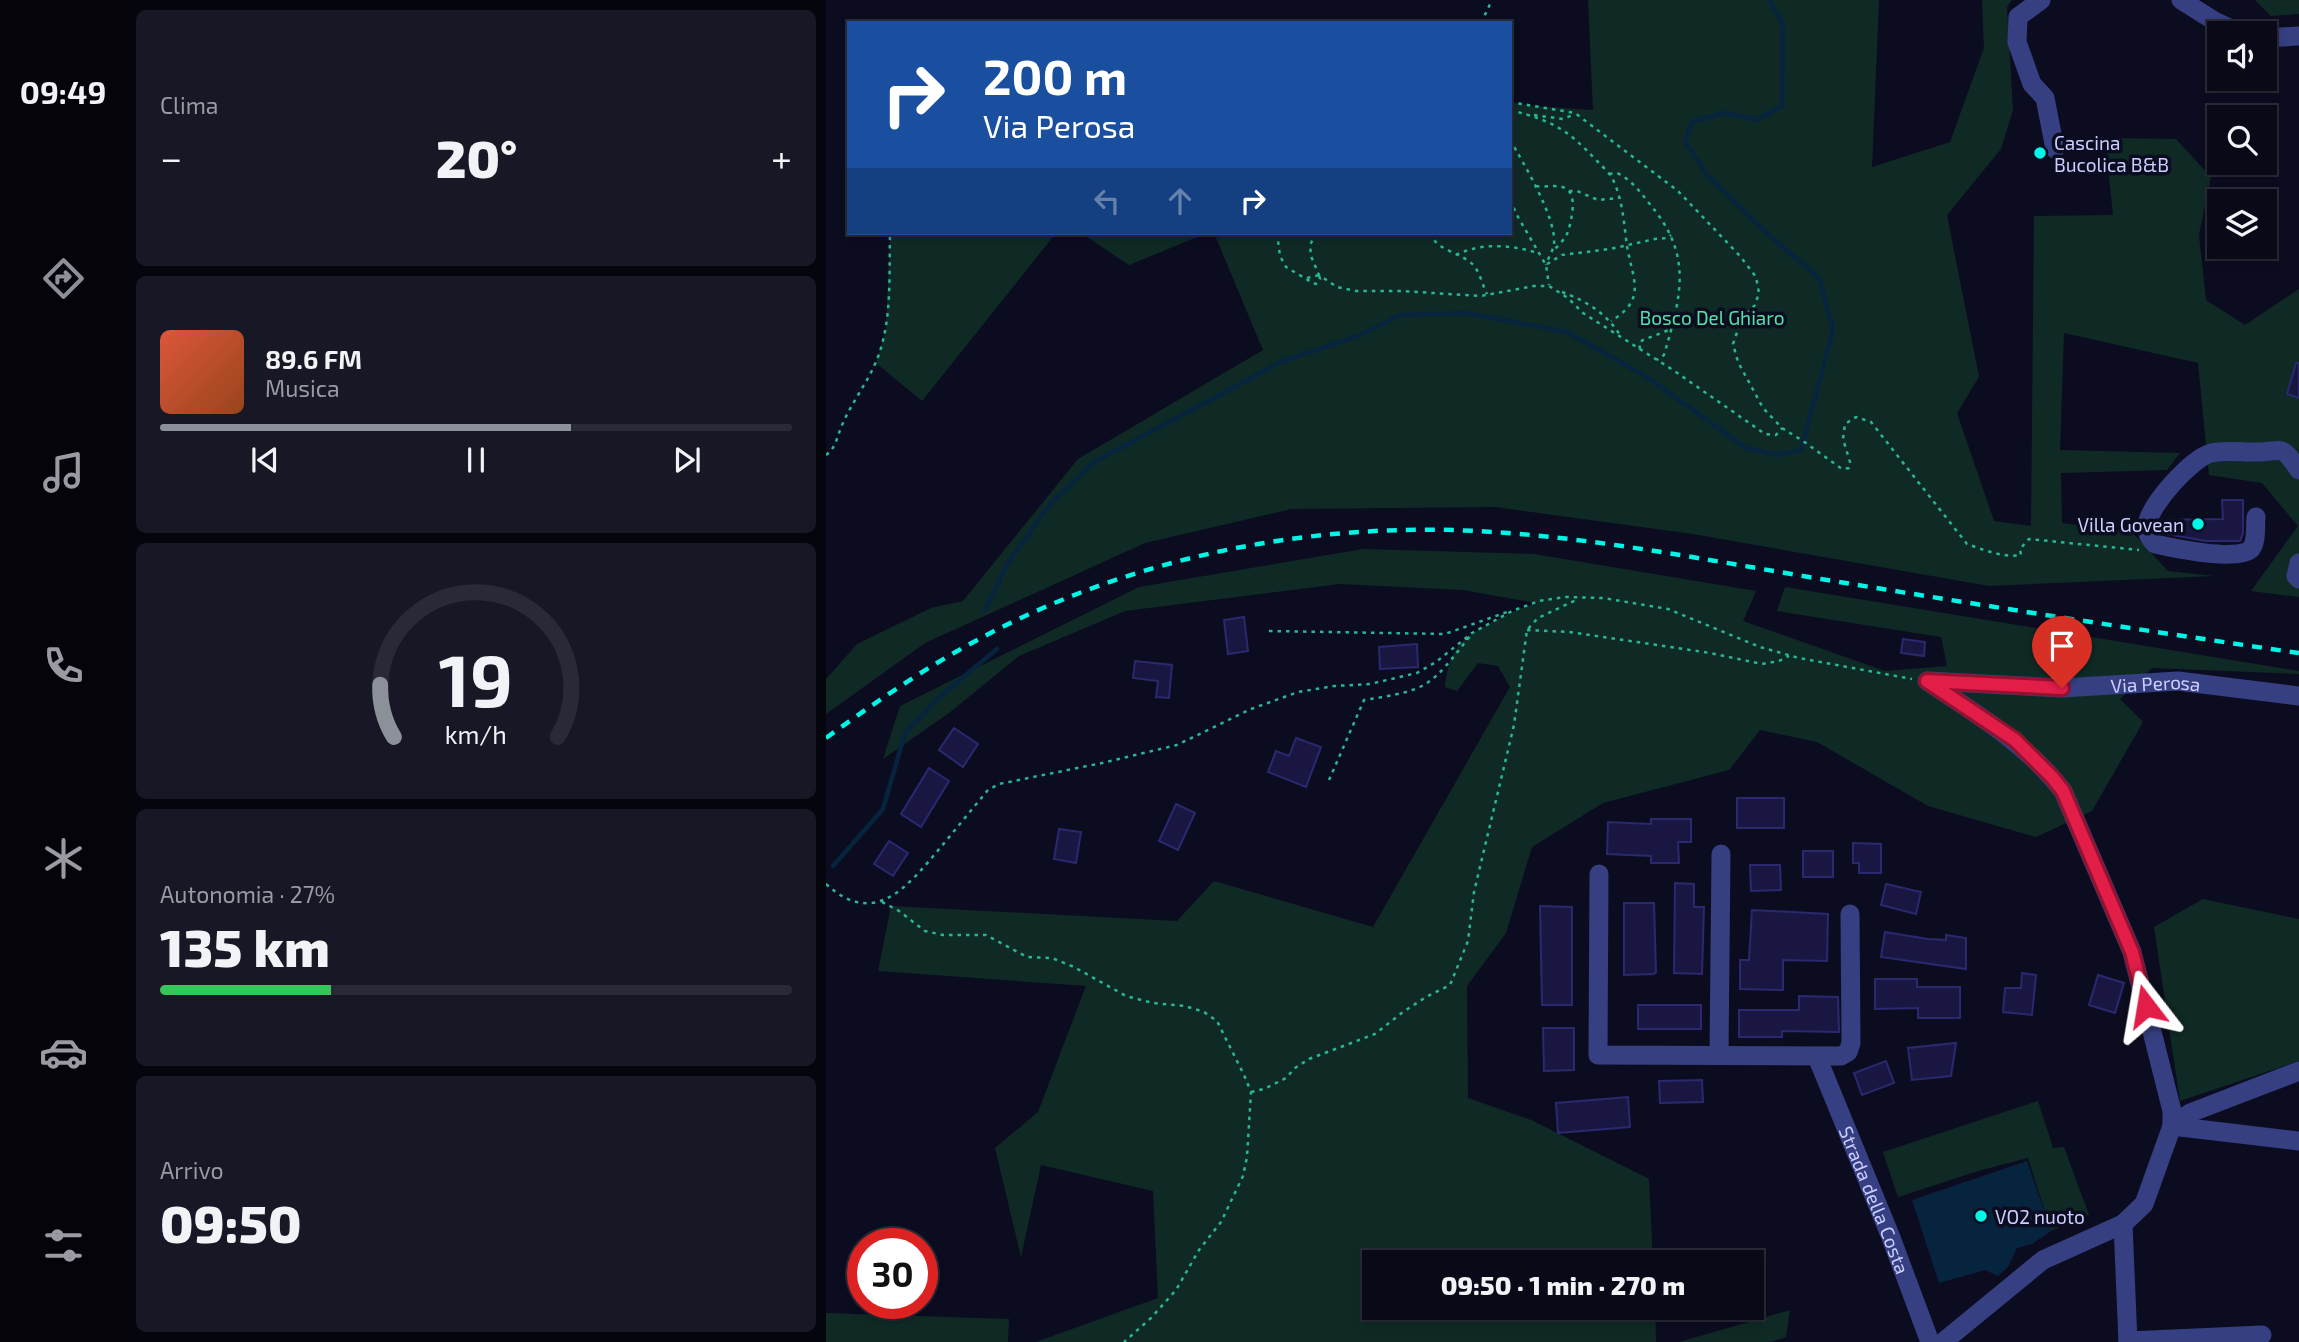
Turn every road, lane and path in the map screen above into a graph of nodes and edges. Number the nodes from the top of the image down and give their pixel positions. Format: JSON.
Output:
{"nodes":[{"id":1,"x":1492,"y":0,"type":"edge"},
{"id":2,"x":2041,"y":0,"type":"edge"},
{"id":3,"x":2181,"y":0,"type":"edge"},
{"id":4,"x":1481,"y":21,"type":"edge"},
{"id":5,"x":2215,"y":21,"type":"edge"},
{"id":6,"x":2299,"y":36,"type":"edge"},
{"id":7,"x":2277,"y":39,"type":"edge"},
{"id":8,"x":1512,"y":102,"type":"edge"},
{"id":9,"x":1512,"y":111,"type":"edge"},
{"id":10,"x":1575,"y":113,"type":"junction"},
{"id":11,"x":1527,"y":115,"type":"junction"},
{"id":12,"x":1512,"y":144,"type":"edge"},
{"id":13,"x":2056,"y":149,"type":"dead end"},
{"id":14,"x":1609,"y":174,"type":"junction"},
{"id":15,"x":1536,"y":187,"type":"junction"},
{"id":16,"x":1569,"y":191,"type":"junction"},
{"id":17,"x":1619,"y":198,"type":"junction"},
{"id":18,"x":1512,"y":204,"type":"edge"},
{"id":19,"x":890,"y":235,"type":"edge"},
{"id":20,"x":1277,"y":235,"type":"edge"},
{"id":21,"x":1316,"y":235,"type":"edge"},
{"id":22,"x":1431,"y":235,"type":"edge"},
{"id":23,"x":1671,"y":235,"type":"junction"},
{"id":24,"x":1627,"y":246,"type":"junction"},
{"id":25,"x":1552,"y":252,"type":"junction"},
{"id":26,"x":1539,"y":253,"type":"junction"},
{"id":27,"x":1456,"y":255,"type":"junction"},
{"id":28,"x":1546,"y":265,"type":"junction"},
{"id":29,"x":1320,"y":275,"type":"junction"},
{"id":30,"x":1307,"y":278,"type":"junction"},
{"id":31,"x":1549,"y":286,"type":"junction"},
{"id":32,"x":1557,"y":289,"type":"junction"},
{"id":33,"x":1488,"y":296,"type":"junction"},
{"id":34,"x":1599,"y":311,"type":"junction"},
{"id":35,"x":1587,"y":315,"type":"junction"},
{"id":36,"x":1611,"y":321,"type":"junction"},
{"id":37,"x":1669,"y":330,"type":"junction"},
{"id":38,"x":1622,"y":337,"type":"junction"},
{"id":39,"x":1640,"y":349,"type":"junction"},
{"id":40,"x":1657,"y":360,"type":"junction"},
{"id":41,"x":1782,"y":428,"type":"junction"},
{"id":42,"x":826,"y":455,"type":"edge"},
{"id":43,"x":2299,"y":470,"type":"edge"},
{"id":44,"x":2256,"y":517,"type":"dead end"},
{"id":45,"x":2155,"y":544,"type":"junction"},
{"id":46,"x":2299,"y":563,"type":"edge"},
{"id":47,"x":2299,"y":579,"type":"edge"},
{"id":48,"x":1579,"y":598,"type":"junction"},
{"id":49,"x":1512,"y":611,"type":"junction"},
{"id":50,"x":1527,"y":630,"type":"junction"},
{"id":51,"x":1269,"y":631,"type":"dead end"},
{"id":52,"x":1472,"y":633,"type":"junction"},
{"id":53,"x":1790,"y":655,"type":"junction"},
{"id":54,"x":1927,"y":681,"type":"junction"},
{"id":55,"x":2299,"y":696,"type":"edge"},
{"id":56,"x":1329,"y":780,"type":"dead end"},
{"id":57,"x":1721,"y":855,"type":"dead end"},
{"id":58,"x":1599,"y":874,"type":"dead end"},
{"id":59,"x":826,"y":884,"type":"edge"},
{"id":60,"x":881,"y":902,"type":"junction"},
{"id":61,"x":1850,"y":914,"type":"dead end"},
{"id":62,"x":1718,"y":1055,"type":"junction"},
{"id":63,"x":1816,"y":1057,"type":"junction"},
{"id":64,"x":2299,"y":1071,"type":"edge"},
{"id":65,"x":1251,"y":1092,"type":"junction"},
{"id":66,"x":2172,"y":1126,"type":"junction"},
{"id":67,"x":2299,"y":1141,"type":"edge"},
{"id":68,"x":2123,"y":1224,"type":"junction"},
{"id":69,"x":2262,"y":1335,"type":"dead end"},
{"id":70,"x":2128,"y":1341,"type":"edge"},
{"id":71,"x":1124,"y":1342,"type":"edge"},
{"id":72,"x":1930,"y":1342,"type":"edge"},
{"id":73,"x":1943,"y":1342,"type":"edge"}],
"edges":[{"from":1,"to":4,"type":"path"},
{"from":2,"to":13,"type":"street"},
{"from":3,"to":5,"type":"street"},
{"from":6,"to":7,"type":"street"},
{"from":8,"to":10,"type":"path"},
{"from":9,"to":11,"type":"path"},
{"from":10,"to":11,"type":"path"},
{"from":10,"to":41,"type":"path"},
{"from":11,"to":14,"type":"path"},
{"from":12,"to":15,"type":"path"},
{"from":14,"to":17,"type":"path"},
{"from":14,"to":23,"type":"path"},
{"from":15,"to":16,"type":"path"},
{"from":15,"to":25,"type":"path"},
{"from":16,"to":17,"type":"path"},
{"from":16,"to":25,"type":"path"},
{"from":17,"to":24,"type":"path"},
{"from":18,"to":26,"type":"path"},
{"from":19,"to":42,"type":"path"},
{"from":20,"to":30,"type":"path"},
{"from":21,"to":29,"type":"path"},
{"from":22,"to":27,"type":"path"},
{"from":23,"to":24,"type":"path"},
{"from":23,"to":37,"type":"path"},
{"from":24,"to":28,"type":"path"},
{"from":24,"to":36,"type":"path"},
{"from":25,"to":28,"type":"path"},
{"from":26,"to":27,"type":"path"},
{"from":26,"to":28,"type":"path"},
{"from":27,"to":33,"type":"path"},
{"from":28,"to":31,"type":"path"},
{"from":29,"to":30,"type":"path"},
{"from":29,"to":30,"type":"path"},
{"from":29,"to":33,"type":"path"},
{"from":31,"to":32,"type":"path"},
{"from":31,"to":33,"type":"path"},
{"from":32,"to":34,"type":"path"},
{"from":32,"to":35,"type":"path"},
{"from":34,"to":35,"type":"path"},
{"from":34,"to":36,"type":"path"},
{"from":35,"to":38,"type":"path"},
{"from":36,"to":38,"type":"path"},
{"from":37,"to":39,"type":"path"},
{"from":37,"to":40,"type":"path"},
{"from":38,"to":39,"type":"path"},
{"from":39,"to":40,"type":"path"},
{"from":40,"to":41,"type":"path"},
{"from":41,"to":45,"type":"path"},
{"from":43,"to":45,"type":"street"},
{"from":44,"to":45,"type":"street"},
{"from":46,"to":47,"type":"street"},
{"from":48,"to":49,"type":"path"},
{"from":48,"to":50,"type":"path"},
{"from":48,"to":53,"type":"path"},
{"from":49,"to":51,"type":"path"},
{"from":49,"to":52,"type":"path"},
{"from":50,"to":53,"type":"path"},
{"from":50,"to":65,"type":"path"},
{"from":52,"to":56,"type":"path"},
{"from":52,"to":60,"type":"path"},
{"from":53,"to":54,"type":"path"},
{"from":54,"to":55,"type":"street","name":"Via Perosa"},
{"from":54,"to":66,"type":"street"},
{"from":57,"to":62,"type":"street"},
{"from":58,"to":62,"type":"street"},
{"from":59,"to":60,"type":"path"},
{"from":60,"to":65,"type":"path"},
{"from":61,"to":63,"type":"street"},
{"from":62,"to":63,"type":"street"},
{"from":63,"to":72,"type":"street","name":"Strada della Costa"},
{"from":64,"to":66,"type":"street"},
{"from":65,"to":71,"type":"path"},
{"from":66,"to":67,"type":"street"},
{"from":66,"to":68,"type":"street"},
{"from":68,"to":70,"type":"street"},
{"from":68,"to":73,"type":"street"},
{"from":69,"to":70,"type":"street"}]}
